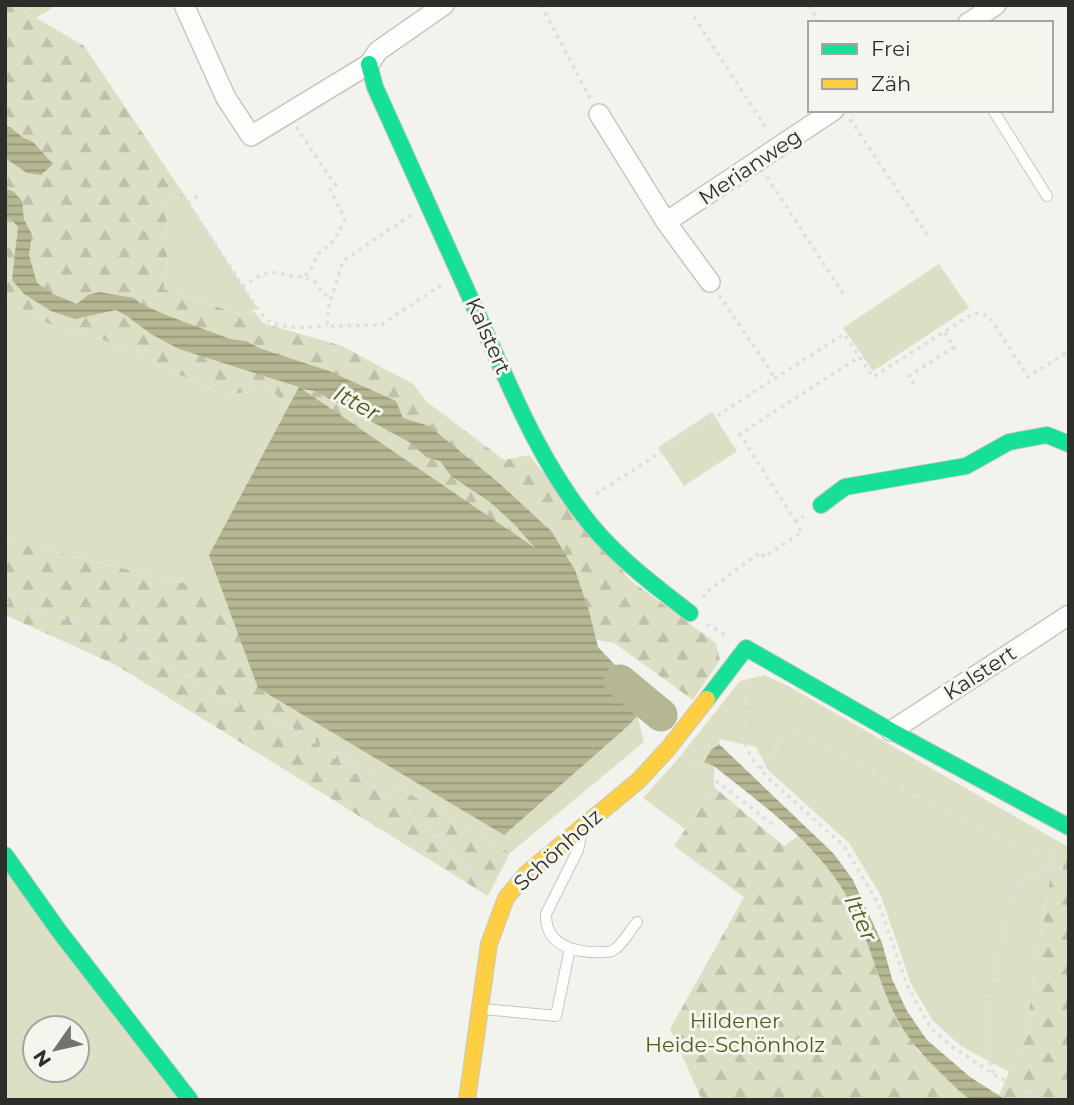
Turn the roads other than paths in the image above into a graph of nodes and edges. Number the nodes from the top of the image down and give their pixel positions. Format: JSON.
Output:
{"nodes":[{"id":1,"x":184,"y":5,"type":"edge"},
{"id":2,"x":444,"y":5,"type":"edge"},
{"id":3,"x":996,"y":5,"type":"edge"},
{"id":4,"x":971,"y":21,"type":"edge"},
{"id":5,"x":369,"y":64,"type":"junction"},
{"id":6,"x":595,"y":107,"type":"road end"},
{"id":7,"x":994,"y":112,"type":"edge"},
{"id":8,"x":842,"y":114,"type":"edge"},
{"id":9,"x":1047,"y":196,"type":"dead end"},
{"id":10,"x":666,"y":222,"type":"junction"},
{"id":11,"x":710,"y":282,"type":"road end"},
{"id":12,"x":1069,"y":444,"type":"edge"},
{"id":13,"x":821,"y":505,"type":"dead end"},
{"id":14,"x":695,"y":607,"type":"road end"},
{"id":15,"x":1069,"y":615,"type":"edge"},
{"id":16,"x":891,"y":731,"type":"junction"},
{"id":17,"x":583,"y":825,"type":"junction"},
{"id":18,"x":1069,"y":827,"type":"edge"},
{"id":19,"x":5,"y":855,"type":"edge"},
{"id":20,"x":636,"y":922,"type":"dead end"},
{"id":21,"x":570,"y":948,"type":"junction"},
{"id":22,"x":481,"y":1009,"type":"junction"},
{"id":23,"x":190,"y":1100,"type":"edge"},
{"id":24,"x":467,"y":1100,"type":"edge"}],
"edges":[{"from":1,"to":5,"type":"street"},
{"from":2,"to":5,"type":"street"},
{"from":3,"to":4,"type":"street"},
{"from":5,"to":14,"type":"street","name":"Kalstert"},
{"from":6,"to":10,"type":"street"},
{"from":7,"to":9,"type":"lane"},
{"from":8,"to":10,"type":"street","name":"Merianweg"},
{"from":10,"to":11,"type":"street"},
{"from":12,"to":13,"type":"street"},
{"from":15,"to":16,"type":"street","name":"Kalstert"},
{"from":16,"to":17,"type":"street","name":"Schönholz"},
{"from":16,"to":18,"type":"street"},
{"from":17,"to":21,"type":"lane"},
{"from":17,"to":22,"type":"street","name":"Schönholz"},
{"from":19,"to":23,"type":"street"},
{"from":20,"to":21,"type":"lane"},
{"from":21,"to":22,"type":"lane"},
{"from":22,"to":24,"type":"street","name":"Schönholz"}]}
